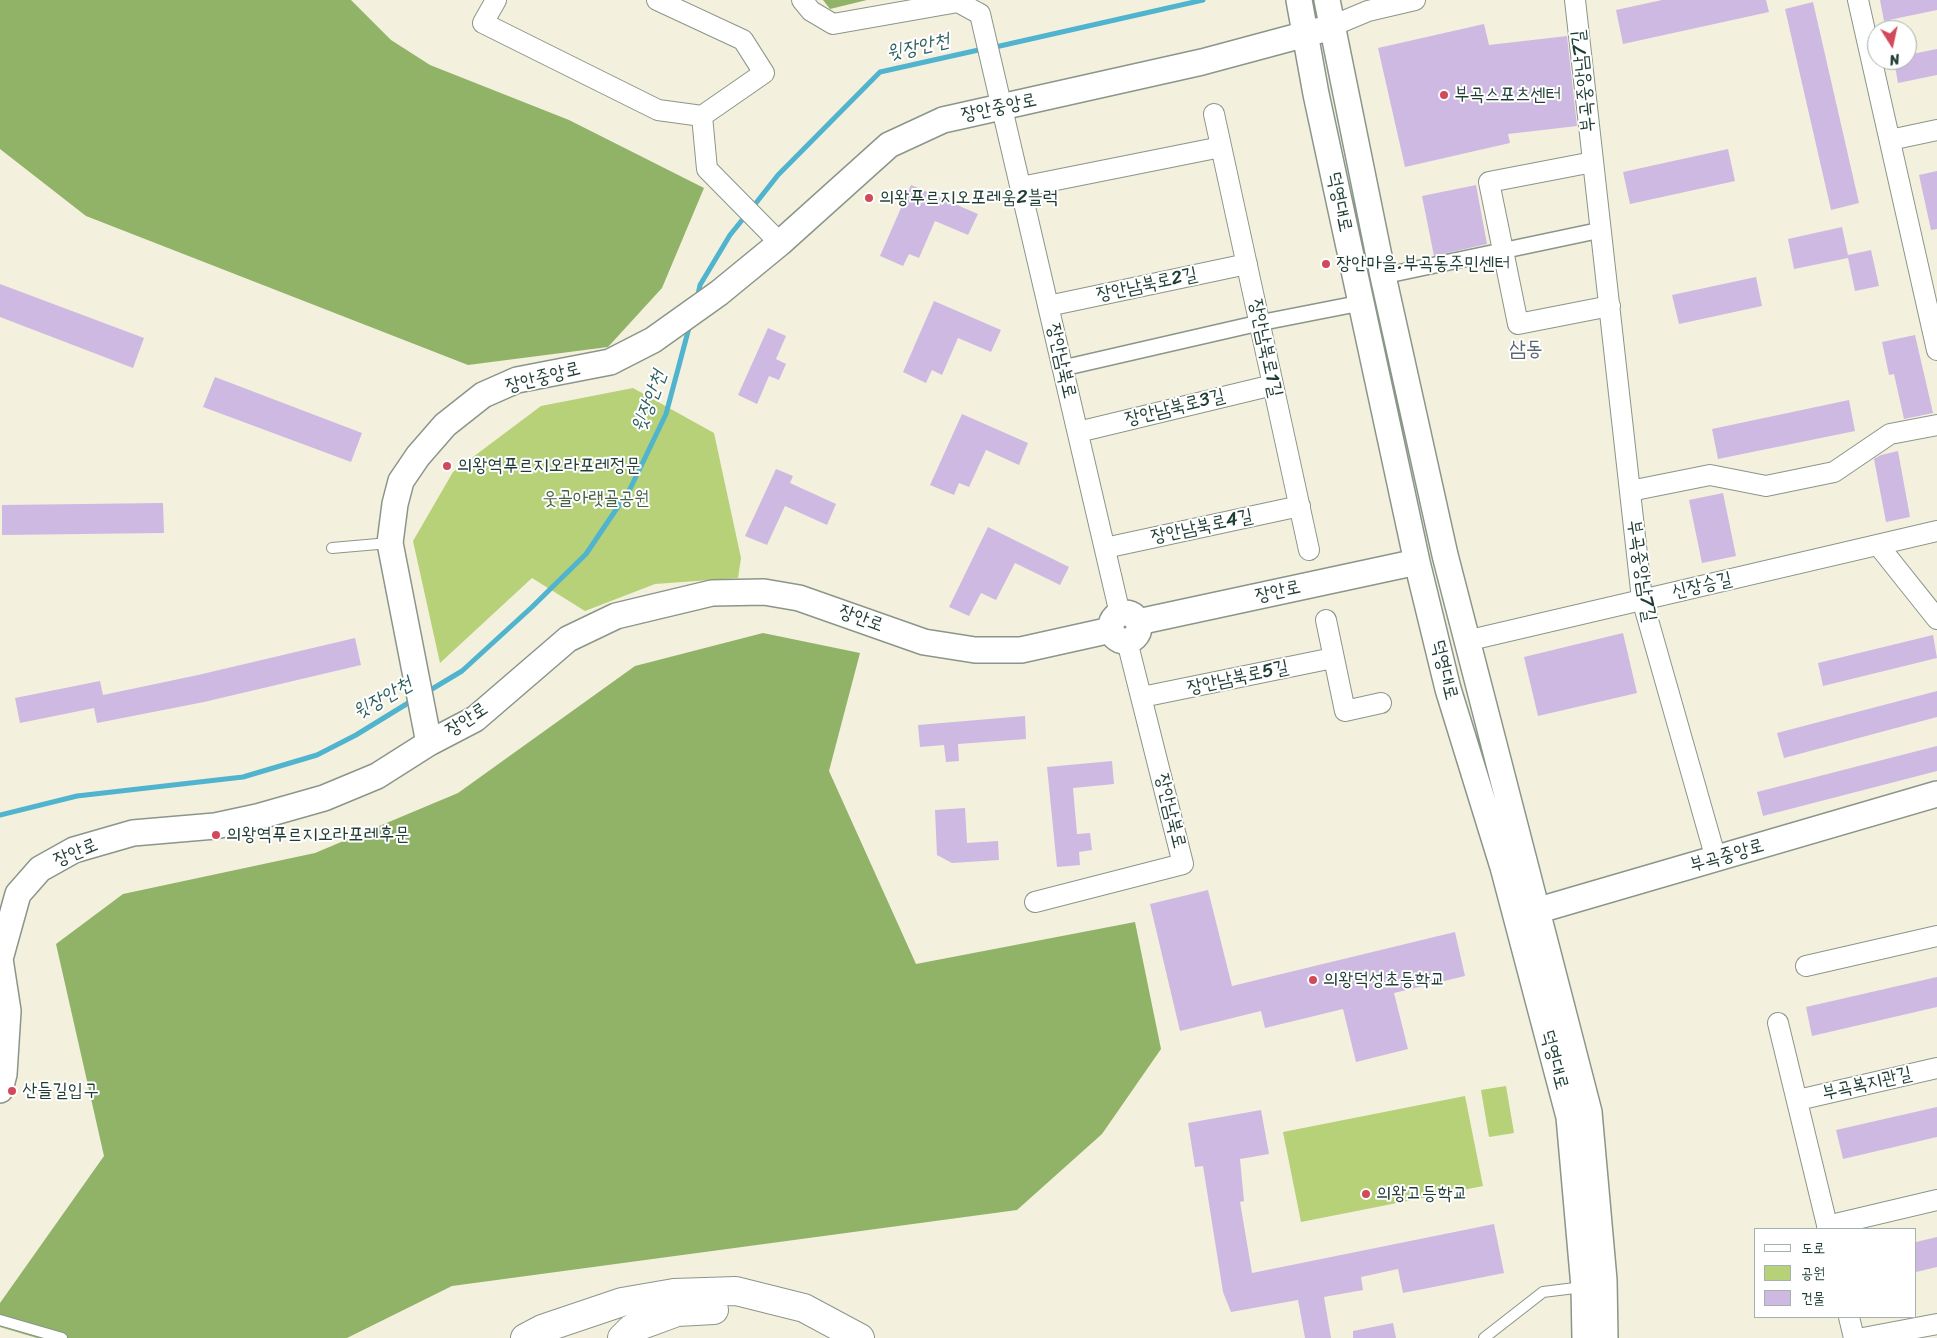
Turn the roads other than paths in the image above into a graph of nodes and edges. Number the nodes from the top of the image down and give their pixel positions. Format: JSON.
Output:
{"nodes":[{"id":1,"x":496,"y":0,"type":"edge"},
{"id":2,"x":657,"y":0,"type":"edge"},
{"id":3,"x":802,"y":0,"type":"edge"},
{"id":4,"x":1415,"y":0,"type":"edge"},
{"id":5,"x":1575,"y":0,"type":"edge"},
{"id":6,"x":1858,"y":0,"type":"edge"},
{"id":7,"x":1300,"y":6,"type":"edge"},
{"id":8,"x":1329,"y":11,"type":"edge"},
{"id":9,"x":1305,"y":36,"type":"junction"},
{"id":10,"x":1002,"y":108,"type":"junction"},
{"id":11,"x":1214,"y":114,"type":"dead end"},
{"id":12,"x":702,"y":116,"type":"junction"},
{"id":13,"x":1937,"y":130,"type":"edge"},
{"id":14,"x":1890,"y":140,"type":"junction"},
{"id":15,"x":1221,"y":147,"type":"junction"},
{"id":16,"x":1593,"y":162,"type":"junction"},
{"id":17,"x":1021,"y":187,"type":"junction"},
{"id":18,"x":1601,"y":230,"type":"junction"},
{"id":19,"x":780,"y":243,"type":"junction"},
{"id":20,"x":1503,"y":251,"type":"junction"},
{"id":21,"x":1247,"y":264,"type":"junction"},
{"id":22,"x":1383,"y":276,"type":"junction"},
{"id":23,"x":1930,"y":282,"type":"edge"},
{"id":24,"x":1361,"y":303,"type":"junction"},
{"id":25,"x":1048,"y":306,"type":"junction"},
{"id":26,"x":1610,"y":306,"type":"junction"},
{"id":27,"x":1259,"y":323,"type":"junction"},
{"id":28,"x":1937,"y":350,"type":"edge"},
{"id":29,"x":1063,"y":368,"type":"junction"},
{"id":30,"x":1273,"y":384,"type":"junction"},
{"id":31,"x":1937,"y":424,"type":"edge"},
{"id":32,"x":1078,"y":432,"type":"junction"},
{"id":33,"x":1630,"y":491,"type":"junction"},
{"id":34,"x":1300,"y":506,"type":"junction"},
{"id":35,"x":1937,"y":531,"type":"edge"},
{"id":36,"x":390,"y":543,"type":"junction"},
{"id":37,"x":1878,"y":545,"type":"junction"},
{"id":38,"x":332,"y":548,"type":"dead end"},
{"id":39,"x":1105,"y":548,"type":"junction"},
{"id":40,"x":1309,"y":550,"type":"dead end"},
{"id":41,"x":1417,"y":562,"type":"junction"},
{"id":42,"x":1642,"y":599,"type":"junction"},
{"id":43,"x":1937,"y":619,"type":"edge"},
{"id":44,"x":1326,"y":620,"type":"dead end"},
{"id":45,"x":1124,"y":626,"type":"junction"},
{"id":46,"x":1466,"y":640,"type":"junction"},
{"id":47,"x":1333,"y":658,"type":"junction"},
{"id":48,"x":1142,"y":697,"type":"junction"},
{"id":49,"x":1381,"y":703,"type":"dead end"},
{"id":50,"x":427,"y":733,"type":"junction"},
{"id":51,"x":1937,"y":794,"type":"edge"},
{"id":52,"x":1716,"y":859,"type":"junction"},
{"id":53,"x":1035,"y":902,"type":"dead end"},
{"id":54,"x":1527,"y":913,"type":"junction"},
{"id":55,"x":1937,"y":936,"type":"edge"},
{"id":56,"x":1806,"y":966,"type":"dead end"},
{"id":57,"x":1778,"y":1023,"type":"dead end"},
{"id":58,"x":1937,"y":1068,"type":"edge"},
{"id":59,"x":0,"y":1090,"type":"edge"},
{"id":60,"x":1798,"y":1100,"type":"junction"},
{"id":61,"x":1937,"y":1200,"type":"edge"},
{"id":62,"x":1828,"y":1227,"type":"edge"},
{"id":63,"x":1584,"y":1287,"type":"junction"},
{"id":64,"x":1849,"y":1318,"type":"edge"},
{"id":65,"x":0,"y":1320,"type":"edge"},
{"id":66,"x":1937,"y":1324,"type":"edge"},
{"id":67,"x":62,"y":1338,"type":"edge"},
{"id":68,"x":525,"y":1338,"type":"edge"},
{"id":69,"x":622,"y":1338,"type":"edge"},
{"id":70,"x":826,"y":1338,"type":"edge"},
{"id":71,"x":860,"y":1338,"type":"edge"},
{"id":72,"x":1484,"y":1338,"type":"edge"},
{"id":73,"x":1586,"y":1338,"type":"edge"},
{"id":74,"x":1605,"y":1338,"type":"edge"},
{"id":75,"x":1854,"y":1338,"type":"edge"},
{"id":76,"x":1864,"y":1338,"type":"edge"}],
"edges":[{"from":1,"to":12,"type":"street"},
{"from":2,"to":12,"type":"street"},
{"from":3,"to":10,"type":"street","name":"장안남북로"},
{"from":4,"to":8,"type":"street"},
{"from":5,"to":16,"type":"street","name":"부곡중앙남7길"},
{"from":6,"to":14,"type":"street"},
{"from":7,"to":9,"type":"street","name":"덕영대로"},
{"from":8,"to":9,"type":"street","name":"장안중앙로"},
{"from":8,"to":22,"type":"street","name":"덕영대로"},
{"from":9,"to":10,"type":"street","name":"장안중앙로"},
{"from":9,"to":24,"type":"street","name":"덕영대로"},
{"from":10,"to":17,"type":"street","name":"장안남북로"},
{"from":10,"to":19,"type":"street","name":"장안중앙로"},
{"from":11,"to":15,"type":"street","name":"장안남북로1길"},
{"from":12,"to":19,"type":"street"},
{"from":13,"to":14,"type":"street"},
{"from":14,"to":23,"type":"street"},
{"from":15,"to":17,"type":"street"},
{"from":15,"to":21,"type":"street","name":"장안남북로1길"},
{"from":16,"to":18,"type":"street","name":"부곡중앙남7길"},
{"from":16,"to":20,"type":"street"},
{"from":17,"to":25,"type":"street","name":"장안남북로"},
{"from":18,"to":20,"type":"street"},
{"from":18,"to":26,"type":"street","name":"부곡중앙남7길"},
{"from":19,"to":36,"type":"street","name":"장안중앙로"},
{"from":20,"to":22,"type":"street"},
{"from":20,"to":26,"type":"street"},
{"from":21,"to":25,"type":"street","name":"장안남북로2길"},
{"from":21,"to":27,"type":"street","name":"장안남북로1길"},
{"from":22,"to":46,"type":"street","name":"덕영대로"},
{"from":23,"to":28,"type":"street"},
{"from":24,"to":27,"type":"street"},
{"from":24,"to":41,"type":"street","name":"덕영대로"},
{"from":25,"to":29,"type":"street","name":"장안남북로"},
{"from":26,"to":33,"type":"street","name":"부곡중앙남7길"},
{"from":27,"to":29,"type":"street"},
{"from":27,"to":30,"type":"street","name":"장안남북로1길"},
{"from":29,"to":32,"type":"street","name":"장안남북로"},
{"from":30,"to":32,"type":"street","name":"장안남북로3길"},
{"from":30,"to":34,"type":"street","name":"장안남북로1길"},
{"from":31,"to":33,"type":"street"},
{"from":32,"to":39,"type":"street","name":"장안남북로"},
{"from":33,"to":42,"type":"street","name":"부곡중앙남7길"},
{"from":34,"to":39,"type":"street","name":"장안남북로4길"},
{"from":34,"to":40,"type":"street","name":"장안남북로1길"},
{"from":35,"to":37,"type":"street","name":"신장승길"},
{"from":36,"to":38,"type":"lane"},
{"from":36,"to":50,"type":"street","name":"장안중앙로"},
{"from":37,"to":42,"type":"street","name":"신장승길"},
{"from":37,"to":43,"type":"street"},
{"from":39,"to":45,"type":"street","name":"장안남북로"},
{"from":41,"to":45,"type":"street","name":"장안로"},
{"from":41,"to":54,"type":"street","name":"덕영대로"},
{"from":42,"to":46,"type":"street","name":"신장승길"},
{"from":42,"to":52,"type":"street","name":"부곡중앙남7길"},
{"from":44,"to":47,"type":"street"},
{"from":45,"to":48,"type":"street","name":"장안남북로"},
{"from":45,"to":50,"type":"street","name":"장안로"},
{"from":46,"to":54,"type":"street","name":"덕영대로"},
{"from":47,"to":48,"type":"street","name":"장안남북로5길"},
{"from":47,"to":49,"type":"street"},
{"from":48,"to":53,"type":"street","name":"장안남북로"},
{"from":50,"to":59,"type":"street","name":"장안로"},
{"from":51,"to":52,"type":"street","name":"부곡중앙로"},
{"from":52,"to":54,"type":"street","name":"부곡중앙로"},
{"from":54,"to":63,"type":"street","name":"덕영대로"},
{"from":54,"to":74,"type":"street","name":"덕영대로"},
{"from":55,"to":56,"type":"street"},
{"from":57,"to":60,"type":"street","name":"부곡복지관길"},
{"from":58,"to":60,"type":"street","name":"부곡복지관길"},
{"from":60,"to":62,"type":"street","name":"부곡복지관길"},
{"from":61,"to":62,"type":"street"},
{"from":63,"to":72,"type":"lane"},
{"from":63,"to":73,"type":"street","name":"덕영대로"},
{"from":64,"to":75,"type":"street"},
{"from":65,"to":67,"type":"lane"},
{"from":66,"to":76,"type":"street"},
{"from":68,"to":71,"type":"highway"},
{"from":69,"to":70,"type":"highway"}]}
